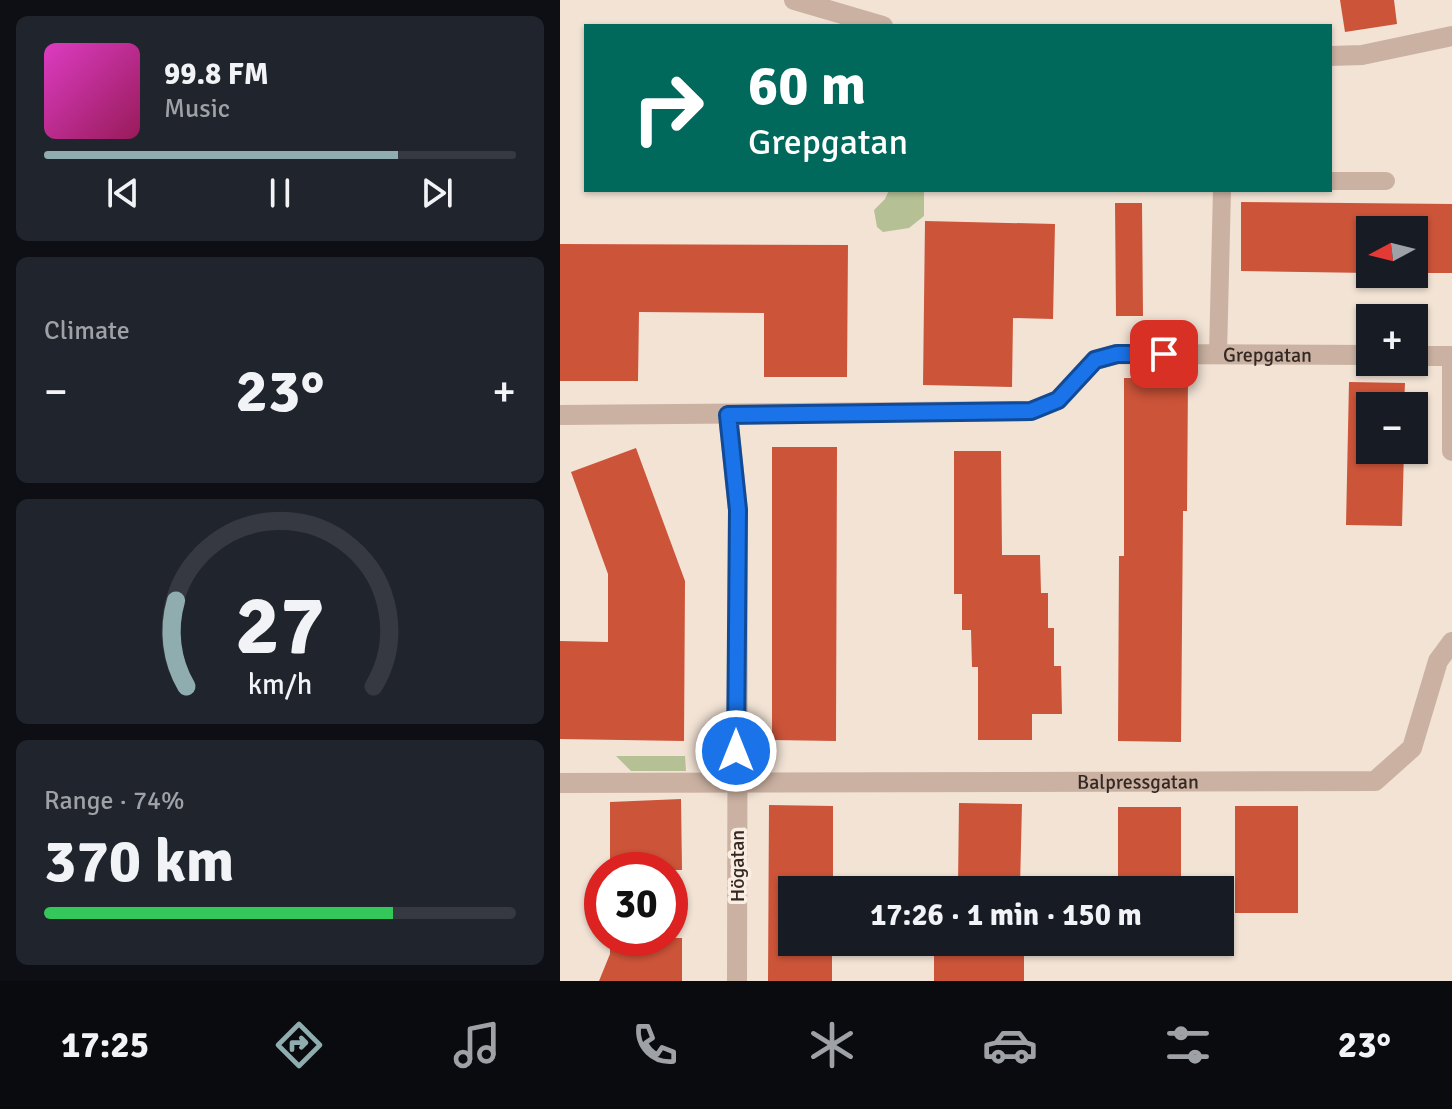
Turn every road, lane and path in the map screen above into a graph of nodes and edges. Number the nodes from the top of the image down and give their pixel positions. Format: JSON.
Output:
{"nodes":[{"id":1,"x":794,"y":0,"type":"edge"},
{"id":2,"x":876,"y":24,"type":"edge"},
{"id":3,"x":1452,"y":36,"type":"edge"},
{"id":4,"x":1332,"y":56,"type":"edge"},
{"id":5,"x":1332,"y":181,"type":"edge"},
{"id":6,"x":1386,"y":181,"type":"dead end"},
{"id":7,"x":1222,"y":192,"type":"edge"},
{"id":8,"x":1218,"y":354,"type":"junction"},
{"id":9,"x":1356,"y":355,"type":"edge"},
{"id":10,"x":1428,"y":356,"type":"edge"},
{"id":11,"x":1452,"y":356,"type":"edge"},
{"id":12,"x":560,"y":415,"type":"edge"},
{"id":13,"x":728,"y":415,"type":"junction"},
{"id":14,"x":1452,"y":451,"type":"edge"},
{"id":15,"x":1452,"y":642,"type":"edge"},
{"id":16,"x":560,"y":783,"type":"edge"},
{"id":17,"x":736,"y":783,"type":"junction"},
{"id":18,"x":737,"y":981,"type":"edge"}],
"edges":[{"from":1,"to":2,"type":"street"},
{"from":3,"to":4,"type":"street"},
{"from":5,"to":6,"type":"lane"},
{"from":7,"to":8,"type":"lane"},
{"from":8,"to":9,"type":"street","name":"Grepgatan"},
{"from":8,"to":13,"type":"street","name":"Grepgatan"},
{"from":10,"to":11,"type":"street"},
{"from":11,"to":14,"type":"street"},
{"from":12,"to":13,"type":"street","name":"Grepgatan"},
{"from":13,"to":17,"type":"street","name":"Högatan"},
{"from":15,"to":17,"type":"street","name":"Balpressgatan"},
{"from":16,"to":17,"type":"street","name":"Balpressgatan"},
{"from":17,"to":18,"type":"street","name":"Högatan"}]}
